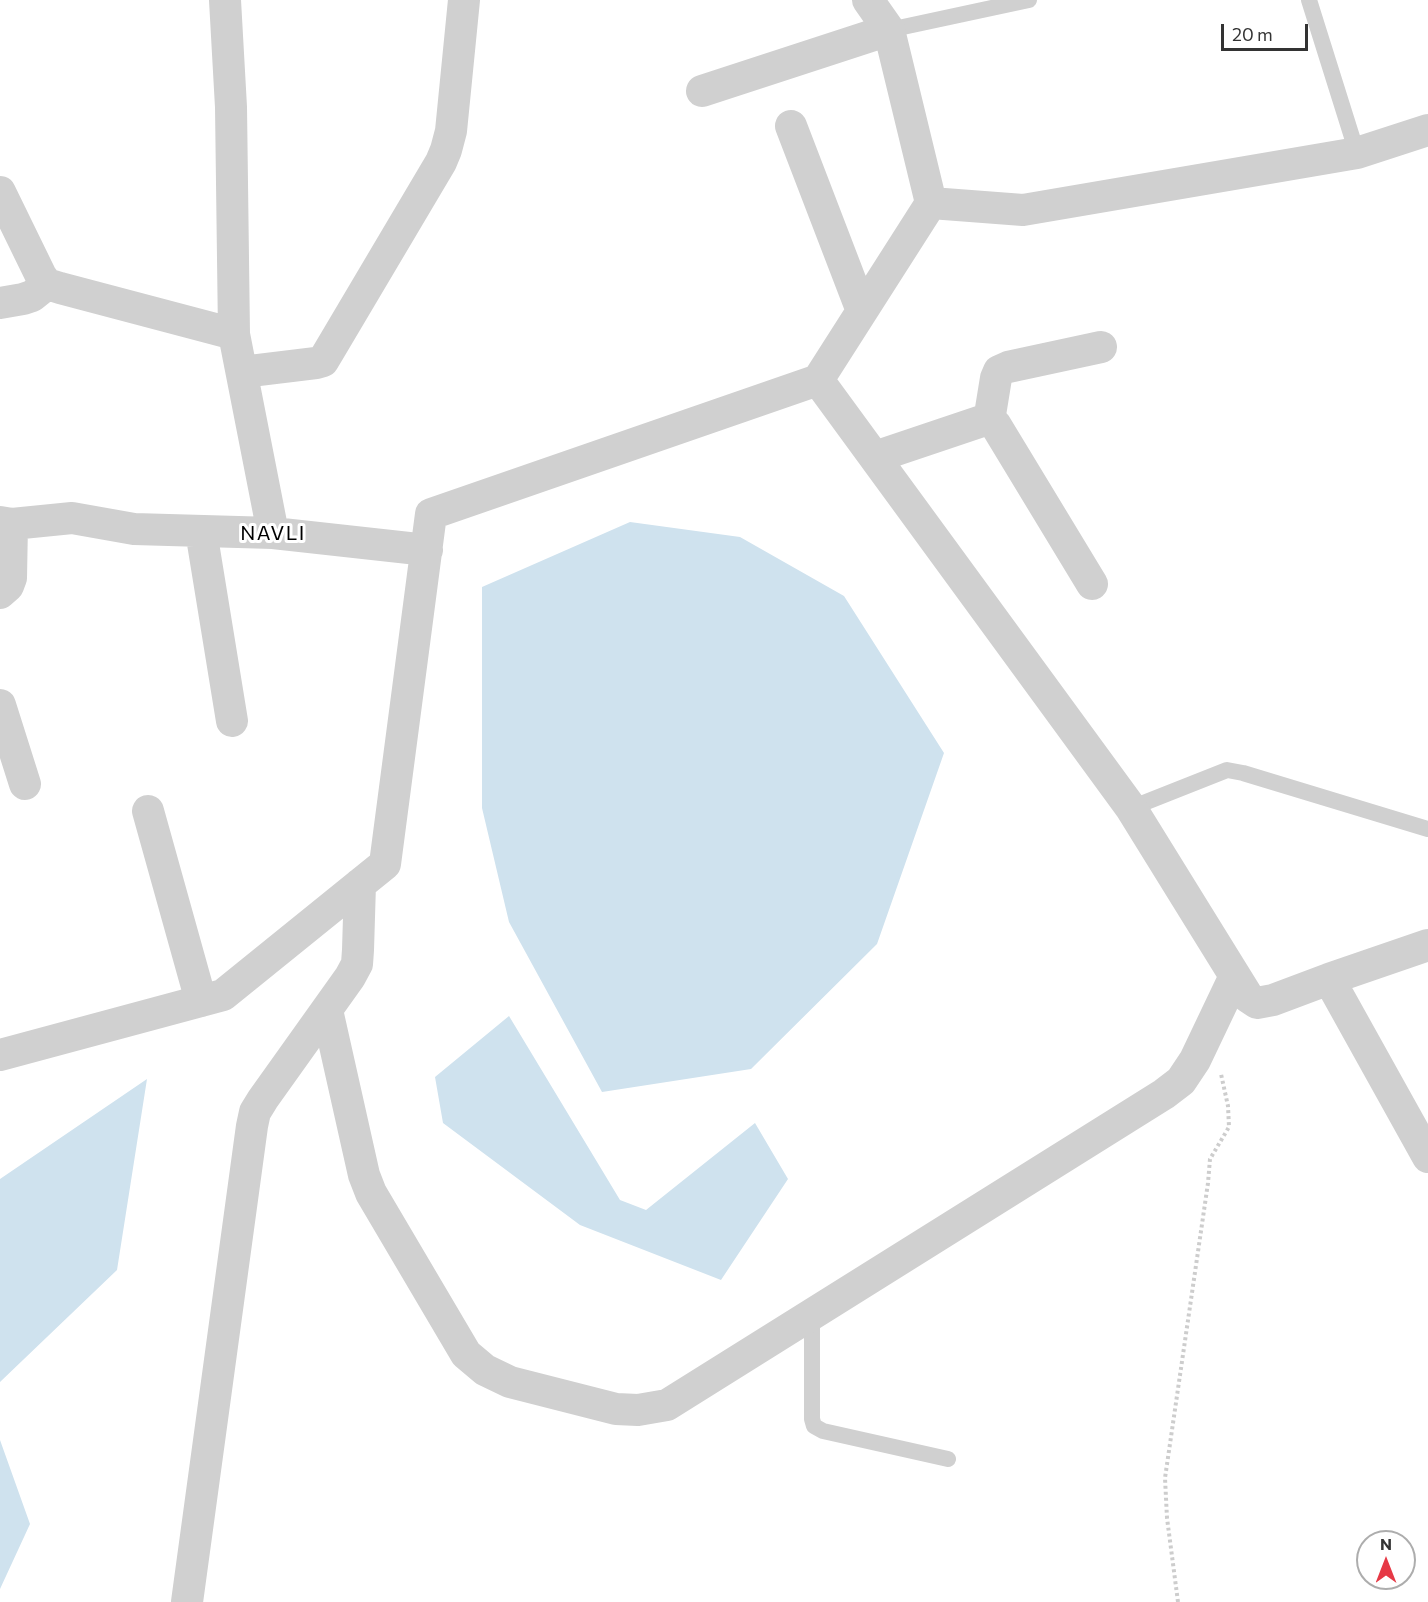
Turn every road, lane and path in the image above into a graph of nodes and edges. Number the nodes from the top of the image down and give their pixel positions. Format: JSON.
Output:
{"nodes":[{"id":1,"x":225,"y":0,"type":"edge"},
{"id":2,"x":464,"y":0,"type":"edge"},
{"id":3,"x":868,"y":0,"type":"edge"},
{"id":4,"x":1029,"y":0,"type":"edge"},
{"id":5,"x":1310,"y":0,"type":"edge"},
{"id":6,"x":889,"y":30,"type":"junction"},
{"id":7,"x":702,"y":91,"type":"dead end"},
{"id":8,"x":791,"y":126,"type":"dead end"},
{"id":9,"x":1428,"y":130,"type":"edge"},
{"id":10,"x":1357,"y":153,"type":"junction"},
{"id":11,"x":0,"y":192,"type":"edge"},
{"id":12,"x":931,"y":203,"type":"junction"},
{"id":13,"x":47,"y":284,"type":"junction"},
{"id":14,"x":0,"y":303,"type":"edge"},
{"id":15,"x":862,"y":311,"type":"junction"},
{"id":16,"x":234,"y":334,"type":"junction"},
{"id":17,"x":1101,"y":347,"type":"dead end"},
{"id":18,"x":242,"y":372,"type":"junction"},
{"id":19,"x":818,"y":380,"type":"junction"},
{"id":20,"x":989,"y":421,"type":"junction"},
{"id":21,"x":875,"y":457,"type":"junction"},
{"id":22,"x":6,"y":523,"type":"edge"},
{"id":23,"x":201,"y":531,"type":"junction"},
{"id":24,"x":273,"y":533,"type":"junction"},
{"id":25,"x":427,"y":550,"type":"junction"},
{"id":26,"x":1092,"y":584,"type":"dead end"},
{"id":27,"x":0,"y":593,"type":"edge"},
{"id":28,"x":0,"y":705,"type":"edge"},
{"id":29,"x":232,"y":721,"type":"dead end"},
{"id":30,"x":25,"y":784,"type":"dead end"},
{"id":31,"x":1131,"y":808,"type":"junction"},
{"id":32,"x":148,"y":811,"type":"dead end"},
{"id":33,"x":1428,"y":829,"type":"edge"},
{"id":34,"x":360,"y":885,"type":"junction"},
{"id":35,"x":1428,"y":945,"type":"edge"},
{"id":36,"x":1235,"y":976,"type":"junction"},
{"id":37,"x":1329,"y":979,"type":"junction"},
{"id":38,"x":201,"y":1001,"type":"junction"},
{"id":39,"x":327,"y":1010,"type":"junction"},
{"id":40,"x":0,"y":1055,"type":"edge"},
{"id":41,"x":1221,"y":1072,"type":"dead end"},
{"id":42,"x":1428,"y":1158,"type":"edge"},
{"id":43,"x":812,"y":1315,"type":"junction"},
{"id":44,"x":948,"y":1459,"type":"dead end"},
{"id":45,"x":187,"y":1602,"type":"edge"},
{"id":46,"x":1178,"y":1602,"type":"edge"}],
"edges":[{"from":1,"to":16,"type":"street"},
{"from":2,"to":18,"type":"street"},
{"from":3,"to":6,"type":"street"},
{"from":4,"to":6,"type":"lane"},
{"from":5,"to":10,"type":"lane"},
{"from":6,"to":7,"type":"street"},
{"from":6,"to":12,"type":"street"},
{"from":8,"to":15,"type":"street"},
{"from":9,"to":10,"type":"street"},
{"from":10,"to":12,"type":"street"},
{"from":11,"to":13,"type":"street"},
{"from":12,"to":15,"type":"street"},
{"from":13,"to":14,"type":"street"},
{"from":13,"to":16,"type":"street"},
{"from":15,"to":19,"type":"street"},
{"from":16,"to":18,"type":"street"},
{"from":17,"to":20,"type":"street"},
{"from":18,"to":24,"type":"street"},
{"from":19,"to":21,"type":"street"},
{"from":19,"to":25,"type":"street"},
{"from":20,"to":21,"type":"street"},
{"from":20,"to":26,"type":"street"},
{"from":21,"to":31,"type":"street"},
{"from":22,"to":23,"type":"street"},
{"from":22,"to":27,"type":"street"},
{"from":23,"to":24,"type":"street"},
{"from":23,"to":29,"type":"street"},
{"from":24,"to":25,"type":"street"},
{"from":25,"to":34,"type":"street"},
{"from":28,"to":30,"type":"street"},
{"from":31,"to":33,"type":"lane"},
{"from":31,"to":36,"type":"street"},
{"from":32,"to":38,"type":"street"},
{"from":34,"to":38,"type":"street"},
{"from":34,"to":39,"type":"street"},
{"from":35,"to":37,"type":"street"},
{"from":36,"to":37,"type":"street"},
{"from":36,"to":43,"type":"street"},
{"from":37,"to":42,"type":"street"},
{"from":38,"to":40,"type":"street"},
{"from":39,"to":43,"type":"street"},
{"from":39,"to":45,"type":"street"},
{"from":41,"to":46,"type":"path"},
{"from":43,"to":44,"type":"lane"}]}
